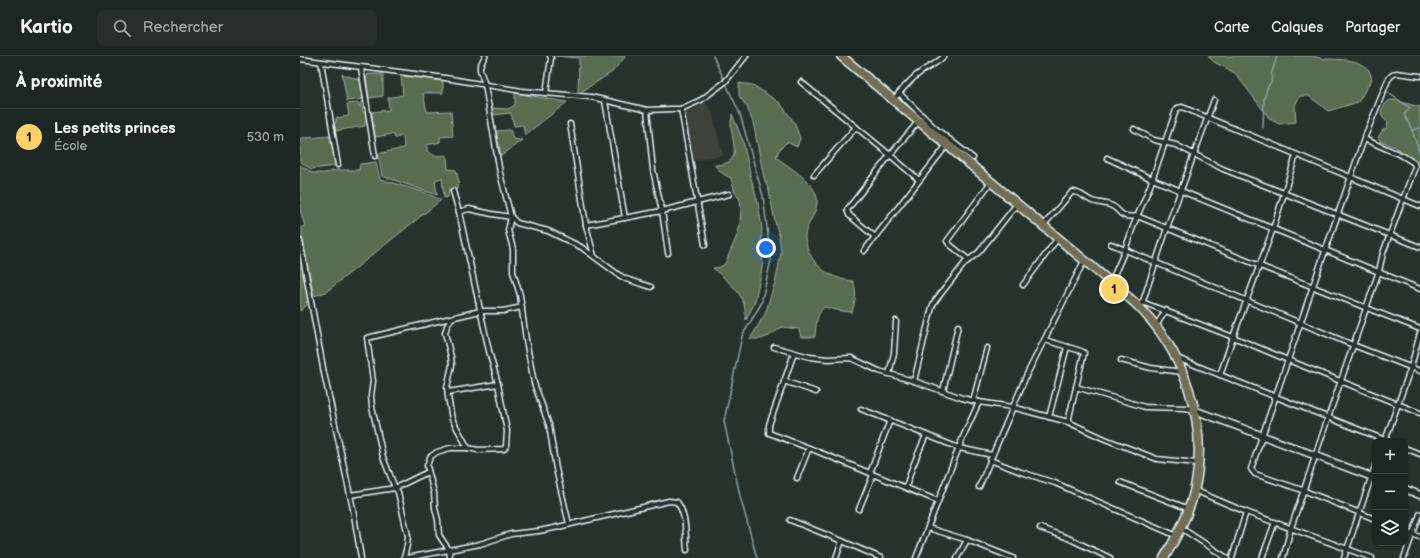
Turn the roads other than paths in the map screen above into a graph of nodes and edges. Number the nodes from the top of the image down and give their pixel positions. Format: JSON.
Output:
{"nodes":[{"id":1,"x":485,"y":56,"type":"edge"},
{"id":2,"x":550,"y":56,"type":"edge"},
{"id":3,"x":746,"y":56,"type":"edge"},
{"id":4,"x":842,"y":56,"type":"edge"},
{"id":5,"x":944,"y":56,"type":"edge"},
{"id":6,"x":300,"y":59,"type":"edge"},
{"id":7,"x":321,"y":62,"type":"junction"},
{"id":8,"x":361,"y":68,"type":"junction"},
{"id":9,"x":1420,"y":76,"type":"edge"},
{"id":10,"x":801,"y":82,"type":"dead end"},
{"id":11,"x":485,"y":84,"type":"junction"},
{"id":12,"x":546,"y":93,"type":"junction"},
{"id":13,"x":899,"y":93,"type":"junction"},
{"id":14,"x":893,"y":100,"type":"junction"},
{"id":15,"x":1214,"y":100,"type":"dead end"},
{"id":16,"x":605,"y":101,"type":"junction"},
{"id":17,"x":681,"y":109,"type":"junction"},
{"id":18,"x":647,"y":110,"type":"junction"},
{"id":19,"x":1207,"y":118,"type":"junction"},
{"id":20,"x":918,"y":122,"type":"junction"},
{"id":21,"x":570,"y":124,"type":"dead end"},
{"id":22,"x":856,"y":127,"type":"junction"},
{"id":23,"x":1134,"y":129,"type":"dead end"},
{"id":24,"x":1364,"y":139,"type":"junction"},
{"id":25,"x":1166,"y":142,"type":"junction"},
{"id":26,"x":947,"y":145,"type":"junction"},
{"id":27,"x":1194,"y":154,"type":"junction"},
{"id":28,"x":890,"y":155,"type":"junction"},
{"id":29,"x":1296,"y":155,"type":"junction"},
{"id":30,"x":375,"y":156,"type":"dead end"},
{"id":31,"x":973,"y":158,"type":"dead end"},
{"id":32,"x":1107,"y":158,"type":"dead end"},
{"id":33,"x":338,"y":166,"type":"dead end"},
{"id":34,"x":814,"y":176,"type":"dead end"},
{"id":35,"x":1351,"y":177,"type":"junction"},
{"id":36,"x":1152,"y":179,"type":"junction"},
{"id":37,"x":919,"y":180,"type":"junction"},
{"id":38,"x":991,"y":182,"type":"junction"},
{"id":39,"x":453,"y":191,"type":"dead end"},
{"id":40,"x":1181,"y":191,"type":"junction"},
{"id":41,"x":1284,"y":193,"type":"junction"},
{"id":42,"x":729,"y":194,"type":"dead end"},
{"id":43,"x":1403,"y":199,"type":"junction"},
{"id":44,"x":697,"y":202,"type":"junction"},
{"id":45,"x":1017,"y":204,"type":"junction"},
{"id":46,"x":1420,"y":206,"type":"edge"},
{"id":47,"x":662,"y":211,"type":"junction"},
{"id":48,"x":459,"y":212,"type":"junction"},
{"id":49,"x":1338,"y":215,"type":"junction"},
{"id":50,"x":1137,"y":216,"type":"junction"},
{"id":51,"x":511,"y":217,"type":"junction"},
{"id":52,"x":625,"y":218,"type":"junction"},
{"id":53,"x":586,"y":224,"type":"junction"},
{"id":54,"x":1043,"y":226,"type":"junction"},
{"id":55,"x":1167,"y":228,"type":"junction"},
{"id":56,"x":1272,"y":229,"type":"junction"},
{"id":57,"x":875,"y":236,"type":"junction"},
{"id":58,"x":1390,"y":236,"type":"junction"},
{"id":59,"x":1058,"y":238,"type":"junction"},
{"id":60,"x":300,"y":241,"type":"edge"},
{"id":61,"x":1111,"y":244,"type":"dead end"},
{"id":62,"x":705,"y":245,"type":"dead end"},
{"id":63,"x":1420,"y":247,"type":"edge"},
{"id":64,"x":1125,"y":250,"type":"junction"},
{"id":65,"x":1326,"y":250,"type":"junction"},
{"id":66,"x":864,"y":252,"type":"dead end"},
{"id":67,"x":668,"y":253,"type":"dead end"},
{"id":68,"x":594,"y":256,"type":"junction"},
{"id":69,"x":969,"y":260,"type":"junction"},
{"id":70,"x":1084,"y":260,"type":"junction"},
{"id":71,"x":1156,"y":263,"type":"junction"},
{"id":72,"x":1260,"y":266,"type":"junction"},
{"id":73,"x":1379,"y":271,"type":"junction"},
{"id":74,"x":1111,"y":283,"type":"junction"},
{"id":75,"x":1023,"y":285,"type":"dead end"},
{"id":76,"x":1313,"y":286,"type":"junction"},
{"id":77,"x":651,"y":287,"type":"dead end"},
{"id":78,"x":1420,"y":289,"type":"edge"},
{"id":79,"x":1247,"y":300,"type":"junction"},
{"id":80,"x":1141,"y":305,"type":"junction"},
{"id":81,"x":522,"y":307,"type":"junction"},
{"id":82,"x":1366,"y":307,"type":"junction"},
{"id":83,"x":1166,"y":310,"type":"junction"},
{"id":84,"x":480,"y":311,"type":"junction"},
{"id":85,"x":451,"y":319,"type":"junction"},
{"id":86,"x":896,"y":321,"type":"dead end"},
{"id":87,"x":1300,"y":323,"type":"junction"},
{"id":88,"x":958,"y":326,"type":"dead end"},
{"id":89,"x":1156,"y":326,"type":"junction"},
{"id":90,"x":1420,"y":329,"type":"edge"},
{"id":91,"x":1420,"y":333,"type":"edge"},
{"id":92,"x":1233,"y":337,"type":"junction"},
{"id":93,"x":1045,"y":340,"type":"junction"},
{"id":94,"x":1353,"y":345,"type":"junction"},
{"id":95,"x":774,"y":347,"type":"dead end"},
{"id":96,"x":1067,"y":347,"type":"junction"},
{"id":97,"x":987,"y":348,"type":"dead end"},
{"id":98,"x":794,"y":353,"type":"junction"},
{"id":99,"x":1176,"y":358,"type":"junction"},
{"id":100,"x":1122,"y":360,"type":"dead end"},
{"id":101,"x":1288,"y":360,"type":"junction"},
{"id":102,"x":1411,"y":367,"type":"junction"},
{"id":103,"x":1420,"y":371,"type":"edge"},
{"id":104,"x":1182,"y":372,"type":"junction"},
{"id":105,"x":889,"y":374,"type":"junction"},
{"id":106,"x":1220,"y":375,"type":"junction"},
{"id":107,"x":784,"y":381,"type":"junction"},
{"id":108,"x":914,"y":381,"type":"junction"},
{"id":109,"x":1341,"y":381,"type":"junction"},
{"id":110,"x":498,"y":384,"type":"junction"},
{"id":111,"x":1076,"y":386,"type":"junction"},
{"id":112,"x":943,"y":391,"type":"junction"},
{"id":113,"x":448,"y":392,"type":"junction"},
{"id":114,"x":816,"y":392,"type":"dead end"},
{"id":115,"x":1275,"y":397,"type":"junction"},
{"id":116,"x":973,"y":401,"type":"junction"},
{"id":117,"x":979,"y":402,"type":"junction"},
{"id":118,"x":1397,"y":403,"type":"junction"},
{"id":119,"x":1012,"y":407,"type":"junction"},
{"id":120,"x":862,"y":409,"type":"dead end"},
{"id":121,"x":1194,"y":410,"type":"junction"},
{"id":122,"x":1420,"y":413,"type":"edge"},
{"id":123,"x":1049,"y":417,"type":"junction"},
{"id":124,"x":1328,"y":418,"type":"junction"},
{"id":125,"x":890,"y":420,"type":"junction"},
{"id":126,"x":1068,"y":422,"type":"junction"},
{"id":127,"x":926,"y":435,"type":"junction"},
{"id":128,"x":1262,"y":435,"type":"junction"},
{"id":129,"x":1378,"y":438,"type":"edge"},
{"id":130,"x":1387,"y":438,"type":"edge"},
{"id":131,"x":468,"y":448,"type":"junction"},
{"id":132,"x":809,"y":448,"type":"junction"},
{"id":133,"x":959,"y":448,"type":"junction"},
{"id":134,"x":1408,"y":449,"type":"edge"},
{"id":135,"x":1420,"y":454,"type":"edge"},
{"id":136,"x":1317,"y":455,"type":"junction"},
{"id":137,"x":991,"y":458,"type":"junction"},
{"id":138,"x":1197,"y":463,"type":"junction"},
{"id":139,"x":428,"y":472,"type":"junction"},
{"id":140,"x":871,"y":474,"type":"junction"},
{"id":141,"x":1372,"y":477,"type":"edge"},
{"id":142,"x":797,"y":478,"type":"dead end"},
{"id":143,"x":1372,"y":479,"type":"edge"},
{"id":144,"x":1120,"y":482,"type":"dead end"},
{"id":145,"x":906,"y":487,"type":"junction"},
{"id":146,"x":979,"y":487,"type":"dead end"},
{"id":147,"x":395,"y":488,"type":"junction"},
{"id":148,"x":1194,"y":490,"type":"junction"},
{"id":149,"x":1408,"y":490,"type":"edge"},
{"id":150,"x":1305,"y":491,"type":"junction"},
{"id":151,"x":350,"y":495,"type":"junction"},
{"id":152,"x":1420,"y":495,"type":"edge"},
{"id":153,"x":938,"y":500,"type":"junction"},
{"id":154,"x":859,"y":509,"type":"dead end"},
{"id":155,"x":1189,"y":509,"type":"junction"},
{"id":156,"x":1246,"y":512,"type":"junction"},
{"id":157,"x":1358,"y":513,"type":"junction"},
{"id":158,"x":1420,"y":514,"type":"edge"},
{"id":159,"x":1372,"y":518,"type":"edge"},
{"id":160,"x":790,"y":520,"type":"dead end"},
{"id":161,"x":1275,"y":522,"type":"junction"},
{"id":162,"x":569,"y":524,"type":"junction"},
{"id":163,"x":928,"y":528,"type":"junction"},
{"id":164,"x":1040,"y":528,"type":"dead end"},
{"id":165,"x":1181,"y":528,"type":"junction"},
{"id":166,"x":1291,"y":528,"type":"junction"},
{"id":167,"x":1408,"y":533,"type":"edge"},
{"id":168,"x":1412,"y":535,"type":"junction"},
{"id":169,"x":1177,"y":536,"type":"junction"},
{"id":170,"x":1420,"y":537,"type":"edge"},
{"id":171,"x":966,"y":540,"type":"junction"},
{"id":172,"x":842,"y":541,"type":"junction"},
{"id":173,"x":1346,"y":548,"type":"junction"},
{"id":174,"x":449,"y":550,"type":"junction"},
{"id":175,"x":687,"y":550,"type":"dead end"},
{"id":176,"x":361,"y":558,"type":"edge"},
{"id":177,"x":405,"y":558,"type":"edge"},
{"id":178,"x":450,"y":558,"type":"edge"},
{"id":179,"x":836,"y":558,"type":"edge"},
{"id":180,"x":877,"y":558,"type":"edge"},
{"id":181,"x":916,"y":558,"type":"edge"},
{"id":182,"x":957,"y":558,"type":"edge"},
{"id":183,"x":1013,"y":558,"type":"edge"},
{"id":184,"x":1110,"y":558,"type":"edge"},
{"id":185,"x":1164,"y":558,"type":"edge"},
{"id":186,"x":1228,"y":558,"type":"edge"},
{"id":187,"x":1232,"y":558,"type":"edge"},
{"id":188,"x":1262,"y":558,"type":"edge"},
{"id":189,"x":1283,"y":558,"type":"edge"},
{"id":190,"x":1344,"y":558,"type":"edge"},
{"id":191,"x":1372,"y":558,"type":"edge"},
{"id":192,"x":1404,"y":558,"type":"edge"}],
"edges":[{"from":1,"to":11,"type":"street"},
{"from":2,"to":12,"type":"street"},
{"from":3,"to":17,"type":"street"},
{"from":4,"to":14,"type":"highway"},
{"from":5,"to":13,"type":"street"},
{"from":6,"to":7,"type":"street"},
{"from":7,"to":8,"type":"street"},
{"from":7,"to":33,"type":"street"},
{"from":8,"to":11,"type":"street"},
{"from":8,"to":30,"type":"street"},
{"from":9,"to":24,"type":"street"},
{"from":10,"to":22,"type":"street"},
{"from":11,"to":12,"type":"street"},
{"from":11,"to":51,"type":"street"},
{"from":12,"to":16,"type":"street"},
{"from":13,"to":14,"type":"street"},
{"from":13,"to":31,"type":"street"},
{"from":14,"to":20,"type":"highway"},
{"from":15,"to":19,"type":"street"},
{"from":16,"to":18,"type":"street"},
{"from":16,"to":52,"type":"street"},
{"from":17,"to":18,"type":"street"},
{"from":17,"to":44,"type":"street"},
{"from":18,"to":47,"type":"street"},
{"from":19,"to":25,"type":"street"},
{"from":19,"to":27,"type":"street"},
{"from":19,"to":29,"type":"street"},
{"from":20,"to":26,"type":"highway"},
{"from":20,"to":28,"type":"street"},
{"from":21,"to":53,"type":"street"},
{"from":22,"to":28,"type":"street"},
{"from":22,"to":34,"type":"street"},
{"from":23,"to":25,"type":"street"},
{"from":24,"to":35,"type":"street"},
{"from":24,"to":43,"type":"street"},
{"from":25,"to":27,"type":"street"},
{"from":25,"to":36,"type":"street"},
{"from":26,"to":37,"type":"street"},
{"from":26,"to":38,"type":"highway"},
{"from":27,"to":40,"type":"street"},
{"from":27,"to":41,"type":"street"},
{"from":28,"to":37,"type":"street"},
{"from":28,"to":57,"type":"street"},
{"from":29,"to":35,"type":"street"},
{"from":29,"to":41,"type":"street"},
{"from":32,"to":36,"type":"street"},
{"from":35,"to":43,"type":"street"},
{"from":35,"to":49,"type":"street"},
{"from":36,"to":40,"type":"street"},
{"from":36,"to":50,"type":"street"},
{"from":37,"to":57,"type":"street"},
{"from":38,"to":45,"type":"highway"},
{"from":38,"to":69,"type":"street"},
{"from":39,"to":48,"type":"street"},
{"from":40,"to":55,"type":"street"},
{"from":40,"to":56,"type":"street"},
{"from":41,"to":49,"type":"street"},
{"from":41,"to":56,"type":"street"},
{"from":42,"to":44,"type":"street"},
{"from":43,"to":46,"type":"street"},
{"from":43,"to":58,"type":"street"},
{"from":44,"to":47,"type":"street"},
{"from":44,"to":62,"type":"street"},
{"from":45,"to":54,"type":"highway"},
{"from":45,"to":69,"type":"street"},
{"from":47,"to":52,"type":"street"},
{"from":47,"to":67,"type":"street"},
{"from":48,"to":51,"type":"street"},
{"from":48,"to":84,"type":"street"},
{"from":49,"to":58,"type":"street"},
{"from":49,"to":65,"type":"street"},
{"from":50,"to":54,"type":"street"},
{"from":50,"to":55,"type":"street"},
{"from":50,"to":64,"type":"street"},
{"from":51,"to":68,"type":"street"},
{"from":51,"to":81,"type":"street"},
{"from":52,"to":53,"type":"street"},
{"from":53,"to":68,"type":"street"},
{"from":54,"to":59,"type":"highway"},
{"from":55,"to":71,"type":"street"},
{"from":55,"to":72,"type":"street"},
{"from":56,"to":65,"type":"street"},
{"from":56,"to":72,"type":"street"},
{"from":57,"to":66,"type":"street"},
{"from":58,"to":63,"type":"street"},
{"from":58,"to":73,"type":"street"},
{"from":59,"to":70,"type":"highway"},
{"from":59,"to":75,"type":"street"},
{"from":60,"to":151,"type":"street"},
{"from":61,"to":64,"type":"street"},
{"from":64,"to":71,"type":"street"},
{"from":64,"to":74,"type":"street"},
{"from":65,"to":73,"type":"street"},
{"from":65,"to":76,"type":"street"},
{"from":68,"to":77,"type":"street"},
{"from":69,"to":108,"type":"street"},
{"from":70,"to":74,"type":"highway"},
{"from":70,"to":93,"type":"street"},
{"from":71,"to":79,"type":"street"},
{"from":71,"to":80,"type":"street"},
{"from":72,"to":76,"type":"street"},
{"from":72,"to":79,"type":"street"},
{"from":73,"to":78,"type":"street"},
{"from":73,"to":82,"type":"street"},
{"from":74,"to":80,"type":"highway"},
{"from":76,"to":82,"type":"street"},
{"from":76,"to":87,"type":"street"},
{"from":79,"to":87,"type":"street"},
{"from":79,"to":92,"type":"street"},
{"from":80,"to":83,"type":"street"},
{"from":80,"to":89,"type":"highway"},
{"from":81,"to":84,"type":"street"},
{"from":81,"to":162,"type":"street"},
{"from":82,"to":90,"type":"street"},
{"from":82,"to":94,"type":"street"},
{"from":83,"to":89,"type":"street"},
{"from":83,"to":92,"type":"street"},
{"from":84,"to":85,"type":"street"},
{"from":84,"to":110,"type":"street"},
{"from":85,"to":113,"type":"street"},
{"from":85,"to":147,"type":"street"},
{"from":86,"to":105,"type":"street"},
{"from":87,"to":94,"type":"street"},
{"from":87,"to":101,"type":"street"},
{"from":88,"to":112,"type":"street"},
{"from":89,"to":99,"type":"highway"},
{"from":91,"to":102,"type":"street"},
{"from":92,"to":101,"type":"street"},
{"from":92,"to":106,"type":"street"},
{"from":93,"to":96,"type":"street"},
{"from":93,"to":119,"type":"street"},
{"from":94,"to":102,"type":"street"},
{"from":94,"to":109,"type":"street"},
{"from":95,"to":98,"type":"street"},
{"from":96,"to":111,"type":"street"},
{"from":96,"to":123,"type":"street"},
{"from":97,"to":116,"type":"street"},
{"from":98,"to":105,"type":"street"},
{"from":98,"to":107,"type":"street"},
{"from":99,"to":104,"type":"highway"},
{"from":99,"to":106,"type":"street"},
{"from":100,"to":104,"type":"street"},
{"from":101,"to":109,"type":"street"},
{"from":101,"to":115,"type":"street"},
{"from":102,"to":103,"type":"street"},
{"from":102,"to":118,"type":"street"},
{"from":104,"to":121,"type":"highway"},
{"from":105,"to":108,"type":"street"},
{"from":106,"to":115,"type":"street"},
{"from":107,"to":114,"type":"street"},
{"from":107,"to":132,"type":"street"},
{"from":108,"to":112,"type":"street"},
{"from":109,"to":118,"type":"street"},
{"from":109,"to":124,"type":"street"},
{"from":110,"to":113,"type":"street"},
{"from":110,"to":131,"type":"street"},
{"from":111,"to":121,"type":"street"},
{"from":111,"to":126,"type":"street"},
{"from":112,"to":116,"type":"street"},
{"from":113,"to":131,"type":"street"},
{"from":115,"to":124,"type":"street"},
{"from":115,"to":128,"type":"street"},
{"from":116,"to":117,"type":"street"},
{"from":117,"to":119,"type":"street"},
{"from":117,"to":133,"type":"street"},
{"from":118,"to":122,"type":"street"},
{"from":118,"to":130,"type":"street"},
{"from":119,"to":123,"type":"street"},
{"from":119,"to":137,"type":"street"},
{"from":120,"to":125,"type":"street"},
{"from":121,"to":128,"type":"street"},
{"from":121,"to":138,"type":"highway"},
{"from":123,"to":126,"type":"street"},
{"from":124,"to":129,"type":"street"},
{"from":124,"to":136,"type":"street"},
{"from":125,"to":127,"type":"street"},
{"from":125,"to":140,"type":"street"},
{"from":126,"to":138,"type":"street"},
{"from":127,"to":133,"type":"street"},
{"from":127,"to":145,"type":"street"},
{"from":128,"to":136,"type":"street"},
{"from":128,"to":150,"type":"street"},
{"from":131,"to":139,"type":"street"},
{"from":132,"to":140,"type":"street"},
{"from":132,"to":142,"type":"street"},
{"from":133,"to":137,"type":"street"},
{"from":133,"to":153,"type":"street"},
{"from":134,"to":135,"type":"street"},
{"from":136,"to":141,"type":"street"},
{"from":136,"to":150,"type":"street"},
{"from":137,"to":146,"type":"street"},
{"from":137,"to":169,"type":"street"},
{"from":138,"to":148,"type":"highway"},
{"from":139,"to":147,"type":"street"},
{"from":139,"to":174,"type":"street"},
{"from":140,"to":145,"type":"street"},
{"from":140,"to":154,"type":"street"},
{"from":143,"to":157,"type":"street"},
{"from":144,"to":155,"type":"street"},
{"from":145,"to":153,"type":"street"},
{"from":147,"to":151,"type":"street"},
{"from":147,"to":177,"type":"street"},
{"from":148,"to":155,"type":"highway"},
{"from":148,"to":156,"type":"street"},
{"from":149,"to":152,"type":"street"},
{"from":150,"to":157,"type":"street"},
{"from":150,"to":166,"type":"street"},
{"from":151,"to":176,"type":"street"},
{"from":153,"to":163,"type":"street"},
{"from":155,"to":165,"type":"highway"},
{"from":156,"to":161,"type":"street"},
{"from":156,"to":187,"type":"street"},
{"from":157,"to":159,"type":"street"},
{"from":157,"to":173,"type":"street"},
{"from":158,"to":168,"type":"street"},
{"from":160,"to":172,"type":"street"},
{"from":161,"to":166,"type":"street"},
{"from":161,"to":188,"type":"street"},
{"from":162,"to":174,"type":"street"},
{"from":162,"to":175,"type":"street"},
{"from":163,"to":171,"type":"street"},
{"from":163,"to":181,"type":"street"},
{"from":164,"to":184,"type":"street"},
{"from":165,"to":169,"type":"highway"},
{"from":165,"to":186,"type":"street"},
{"from":166,"to":173,"type":"street"},
{"from":166,"to":189,"type":"street"},
{"from":167,"to":168,"type":"street"},
{"from":168,"to":170,"type":"street"},
{"from":168,"to":192,"type":"street"},
{"from":169,"to":185,"type":"highway"},
{"from":171,"to":182,"type":"street"},
{"from":171,"to":183,"type":"street"},
{"from":172,"to":179,"type":"street"},
{"from":172,"to":180,"type":"street"},
{"from":173,"to":190,"type":"street"},
{"from":173,"to":191,"type":"street"},
{"from":174,"to":177,"type":"street"},
{"from":174,"to":178,"type":"street"}]}
